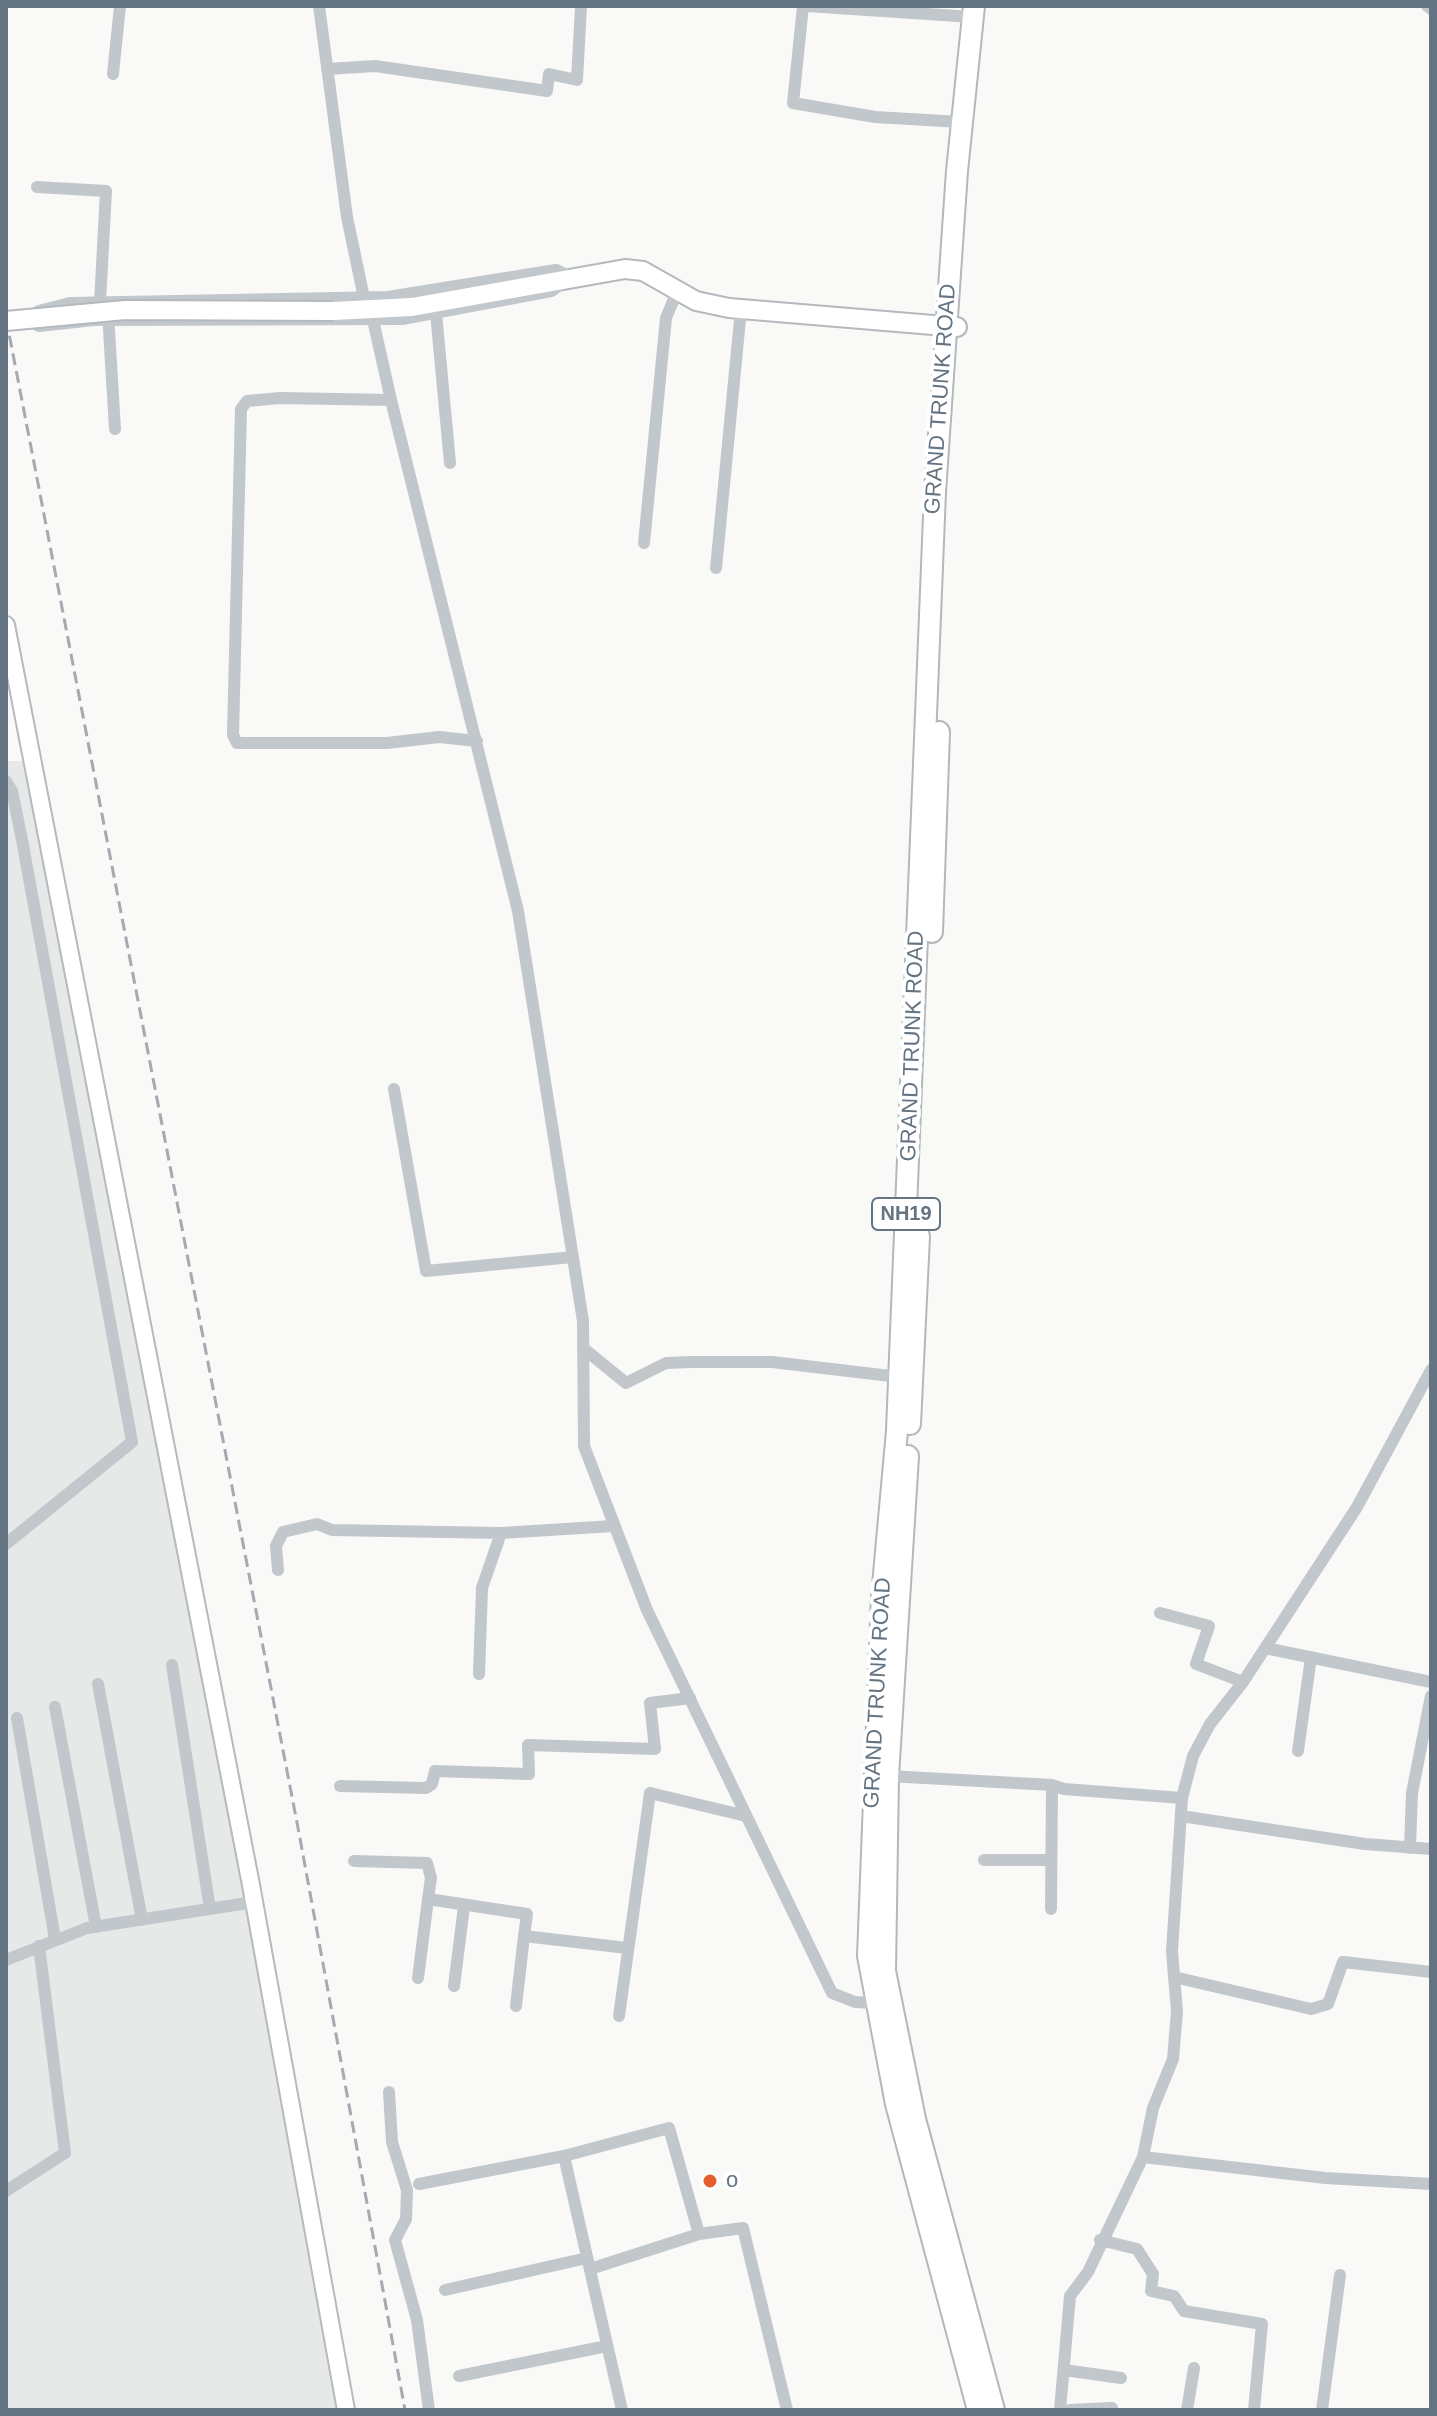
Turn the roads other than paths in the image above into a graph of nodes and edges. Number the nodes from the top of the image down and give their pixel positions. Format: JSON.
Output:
{"nodes":[{"id":1,"x":120,"y":6,"type":"edge"},
{"id":2,"x":319,"y":6,"type":"edge"},
{"id":3,"x":581,"y":6,"type":"edge"},
{"id":4,"x":805,"y":6,"type":"edge"},
{"id":5,"x":976,"y":10,"type":"edge"},
{"id":6,"x":327,"y":69,"type":"junction"},
{"id":7,"x":113,"y":74,"type":"dead end"},
{"id":8,"x":961,"y":122,"type":"junction"},
{"id":9,"x":37,"y":187,"type":"dead end"},
{"id":10,"x":569,"y":277,"type":"junction"},
{"id":11,"x":678,"y":289,"type":"junction"},
{"id":12,"x":364,"y":298,"type":"junction"},
{"id":13,"x":104,"y":302,"type":"junction"},
{"id":14,"x":741,"y":309,"type":"junction"},
{"id":15,"x":436,"y":313,"type":"junction"},
{"id":16,"x":109,"y":319,"type":"junction"},
{"id":17,"x":373,"y":320,"type":"junction"},
{"id":18,"x":6,"y":321,"type":"edge"},
{"id":19,"x":951,"y":326,"type":"junction"},
{"id":20,"x":391,"y":400,"type":"junction"},
{"id":21,"x":115,"y":429,"type":"dead end"},
{"id":22,"x":450,"y":463,"type":"dead end"},
{"id":23,"x":644,"y":543,"type":"dead end"},
{"id":24,"x":716,"y":568,"type":"dead end"},
{"id":25,"x":6,"y":625,"type":"edge"},
{"id":26,"x":477,"y":741,"type":"junction"},
{"id":27,"x":6,"y":781,"type":"edge"},
{"id":28,"x":394,"y":1089,"type":"dead end"},
{"id":29,"x":573,"y":1257,"type":"junction"},
{"id":30,"x":583,"y":1348,"type":"junction"},
{"id":31,"x":1431,"y":1370,"type":"edge"},
{"id":32,"x":899,"y":1377,"type":"junction"},
{"id":33,"x":613,"y":1526,"type":"junction"},
{"id":34,"x":501,"y":1533,"type":"junction"},
{"id":35,"x":6,"y":1544,"type":"edge"},
{"id":36,"x":278,"y":1570,"type":"dead end"},
{"id":37,"x":1160,"y":1613,"type":"dead end"},
{"id":38,"x":1265,"y":1648,"type":"junction"},
{"id":39,"x":1311,"y":1657,"type":"junction"},
{"id":40,"x":172,"y":1665,"type":"dead end"},
{"id":41,"x":479,"y":1674,"type":"dead end"},
{"id":42,"x":1243,"y":1682,"type":"junction"},
{"id":43,"x":1431,"y":1682,"type":"edge"},
{"id":44,"x":98,"y":1684,"type":"dead end"},
{"id":45,"x":1431,"y":1696,"type":"edge"},
{"id":46,"x":690,"y":1698,"type":"junction"},
{"id":47,"x":55,"y":1707,"type":"dead end"},
{"id":48,"x":17,"y":1718,"type":"dead end"},
{"id":49,"x":1298,"y":1751,"type":"dead end"},
{"id":50,"x":888,"y":1776,"type":"junction"},
{"id":51,"x":1052,"y":1785,"type":"junction"},
{"id":52,"x":340,"y":1786,"type":"dead end"},
{"id":53,"x":1182,"y":1798,"type":"junction"},
{"id":54,"x":746,"y":1816,"type":"junction"},
{"id":55,"x":1181,"y":1816,"type":"junction"},
{"id":56,"x":1410,"y":1848,"type":"junction"},
{"id":57,"x":1431,"y":1849,"type":"edge"},
{"id":58,"x":984,"y":1860,"type":"dead end"},
{"id":59,"x":1050,"y":1860,"type":"junction"},
{"id":60,"x":354,"y":1861,"type":"dead end"},
{"id":61,"x":428,"y":1899,"type":"junction"},
{"id":62,"x":254,"y":1902,"type":"junction"},
{"id":63,"x":464,"y":1906,"type":"junction"},
{"id":64,"x":210,"y":1909,"type":"junction"},
{"id":65,"x":1051,"y":1909,"type":"dead end"},
{"id":66,"x":142,"y":1920,"type":"junction"},
{"id":67,"x":96,"y":1927,"type":"junction"},
{"id":68,"x":524,"y":1936,"type":"junction"},
{"id":69,"x":55,"y":1939,"type":"junction"},
{"id":70,"x":39,"y":1946,"type":"junction"},
{"id":71,"x":627,"y":1948,"type":"junction"},
{"id":72,"x":6,"y":1960,"type":"edge"},
{"id":73,"x":1431,"y":1972,"type":"edge"},
{"id":74,"x":1174,"y":1977,"type":"junction"},
{"id":75,"x":418,"y":1978,"type":"dead end"},
{"id":76,"x":454,"y":1986,"type":"dead end"},
{"id":77,"x":875,"y":2003,"type":"junction"},
{"id":78,"x":516,"y":2006,"type":"dead end"},
{"id":79,"x":619,"y":2016,"type":"dead end"},
{"id":80,"x":389,"y":2092,"type":"dead end"},
{"id":81,"x":564,"y":2156,"type":"junction"},
{"id":82,"x":1143,"y":2157,"type":"junction"},
{"id":83,"x":419,"y":2184,"type":"dead end"},
{"id":84,"x":1431,"y":2184,"type":"edge"},
{"id":85,"x":6,"y":2191,"type":"edge"},
{"id":86,"x":699,"y":2234,"type":"junction"},
{"id":87,"x":1100,"y":2240,"type":"junction"},
{"id":88,"x":588,"y":2263,"type":"junction"},
{"id":89,"x":1340,"y":2275,"type":"dead end"},
{"id":90,"x":445,"y":2290,"type":"dead end"},
{"id":91,"x":607,"y":2346,"type":"junction"},
{"id":92,"x":1194,"y":2368,"type":"dead end"},
{"id":93,"x":1064,"y":2370,"type":"junction"},
{"id":94,"x":459,"y":2376,"type":"dead end"},
{"id":95,"x":1121,"y":2378,"type":"dead end"},
{"id":96,"x":1112,"y":2408,"type":"edge"},
{"id":97,"x":346,"y":2410,"type":"edge"},
{"id":98,"x":429,"y":2410,"type":"edge"},
{"id":99,"x":622,"y":2410,"type":"edge"},
{"id":100,"x":787,"y":2410,"type":"edge"},
{"id":101,"x":978,"y":2410,"type":"edge"},
{"id":102,"x":994,"y":2410,"type":"edge"},
{"id":103,"x":1060,"y":2410,"type":"edge"},
{"id":104,"x":1070,"y":2410,"type":"edge"},
{"id":105,"x":1187,"y":2410,"type":"edge"},
{"id":106,"x":1254,"y":2410,"type":"edge"},
{"id":107,"x":1322,"y":2410,"type":"edge"}],
"edges":[{"from":1,"to":7,"type":"street"},
{"from":2,"to":6,"type":"street"},
{"from":3,"to":6,"type":"street"},
{"from":4,"to":5,"type":"street"},
{"from":4,"to":8,"type":"street"},
{"from":5,"to":8,"type":"highway","name":"GRAND TRUNK ROAD","number":"NH19"},
{"from":5,"to":19,"type":"highway","name":"GRAND TRUNK ROAD","number":"NH19"},
{"from":6,"to":12,"type":"street"},
{"from":8,"to":19,"type":"highway","name":"GRAND TRUNK ROAD","number":"NH19"},
{"from":9,"to":13,"type":"street"},
{"from":10,"to":11,"type":"main road"},
{"from":10,"to":12,"type":"street"},
{"from":10,"to":15,"type":"street"},
{"from":10,"to":18,"type":"main road","bridge":true},
{"from":11,"to":14,"type":"main road"},
{"from":11,"to":23,"type":"street"},
{"from":12,"to":13,"type":"street"},
{"from":13,"to":16,"type":"street"},
{"from":13,"to":16,"type":"street"},
{"from":14,"to":19,"type":"main road"},
{"from":14,"to":24,"type":"street"},
{"from":15,"to":17,"type":"street"},
{"from":15,"to":22,"type":"street"},
{"from":16,"to":17,"type":"street"},
{"from":16,"to":21,"type":"street"},
{"from":17,"to":20,"type":"street"},
{"from":19,"to":32,"type":"highway","name":"GRAND TRUNK ROAD","number":"NH19"},
{"from":19,"to":50,"type":"highway","name":"GRAND TRUNK ROAD","number":"NH19"},
{"from":20,"to":26,"type":"street"},
{"from":20,"to":26,"type":"street"},
{"from":25,"to":62,"type":"main road"},
{"from":26,"to":29,"type":"street"},
{"from":27,"to":35,"type":"street"},
{"from":28,"to":29,"type":"street"},
{"from":29,"to":30,"type":"street"},
{"from":30,"to":32,"type":"street"},
{"from":30,"to":33,"type":"street"},
{"from":31,"to":38,"type":"street"},
{"from":32,"to":77,"type":"highway","name":"GRAND TRUNK ROAD","number":"NH19"},
{"from":33,"to":34,"type":"street"},
{"from":33,"to":46,"type":"street"},
{"from":34,"to":36,"type":"street"},
{"from":34,"to":41,"type":"street"},
{"from":37,"to":42,"type":"street"},
{"from":38,"to":39,"type":"street"},
{"from":38,"to":42,"type":"street"},
{"from":39,"to":43,"type":"street"},
{"from":39,"to":49,"type":"street"},
{"from":40,"to":64,"type":"street"},
{"from":42,"to":53,"type":"street"},
{"from":44,"to":66,"type":"street"},
{"from":45,"to":56,"type":"street"},
{"from":46,"to":52,"type":"street"},
{"from":46,"to":54,"type":"street"},
{"from":47,"to":67,"type":"street"},
{"from":48,"to":69,"type":"street"},
{"from":50,"to":51,"type":"street"},
{"from":50,"to":102,"type":"highway","name":"GRAND TRUNK ROAD","number":"NH19"},
{"from":51,"to":53,"type":"street"},
{"from":51,"to":59,"type":"street"},
{"from":53,"to":55,"type":"street"},
{"from":54,"to":71,"type":"street"},
{"from":54,"to":77,"type":"street"},
{"from":55,"to":56,"type":"street"},
{"from":55,"to":74,"type":"street"},
{"from":56,"to":57,"type":"street"},
{"from":58,"to":59,"type":"street"},
{"from":59,"to":65,"type":"street"},
{"from":60,"to":61,"type":"street"},
{"from":61,"to":63,"type":"street"},
{"from":61,"to":75,"type":"street"},
{"from":62,"to":64,"type":"street"},
{"from":62,"to":97,"type":"main road"},
{"from":63,"to":68,"type":"street"},
{"from":63,"to":76,"type":"street"},
{"from":64,"to":66,"type":"street"},
{"from":66,"to":67,"type":"street"},
{"from":67,"to":69,"type":"street"},
{"from":68,"to":71,"type":"street"},
{"from":68,"to":78,"type":"street"},
{"from":69,"to":70,"type":"street"},
{"from":70,"to":72,"type":"street"},
{"from":70,"to":85,"type":"street"},
{"from":71,"to":79,"type":"street"},
{"from":73,"to":74,"type":"street"},
{"from":74,"to":82,"type":"street"},
{"from":77,"to":101,"type":"highway","name":"GRAND TRUNK ROAD","number":"NH19"},
{"from":80,"to":98,"type":"street"},
{"from":81,"to":83,"type":"street"},
{"from":81,"to":86,"type":"street"},
{"from":81,"to":88,"type":"street"},
{"from":82,"to":84,"type":"street"},
{"from":82,"to":87,"type":"street"},
{"from":86,"to":88,"type":"street"},
{"from":86,"to":100,"type":"street"},
{"from":87,"to":93,"type":"street"},
{"from":87,"to":106,"type":"street"},
{"from":88,"to":90,"type":"street"},
{"from":88,"to":91,"type":"street"},
{"from":89,"to":107,"type":"street"},
{"from":91,"to":94,"type":"street"},
{"from":91,"to":99,"type":"street"},
{"from":92,"to":105,"type":"street"},
{"from":93,"to":95,"type":"street"},
{"from":93,"to":103,"type":"street"},
{"from":96,"to":104,"type":"street"}]}
